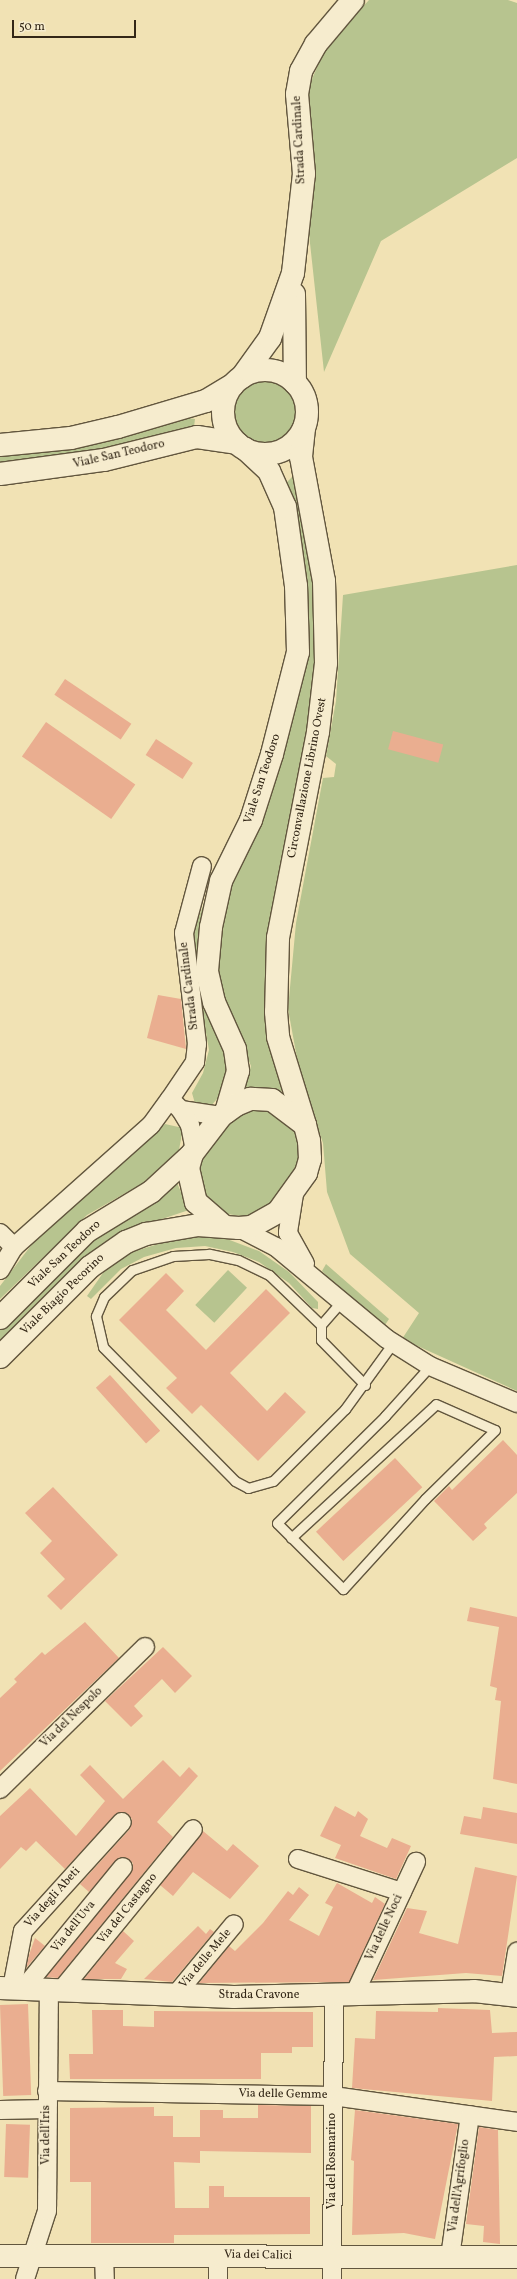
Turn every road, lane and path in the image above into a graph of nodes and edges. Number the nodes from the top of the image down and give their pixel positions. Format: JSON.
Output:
{"nodes":[{"id":1,"x":353,"y":0,"type":"edge"},
{"id":2,"x":293,"y":273,"type":"junction"},
{"id":3,"x":238,"y":381,"type":"junction"},
{"id":4,"x":295,"y":383,"type":"junction"},
{"id":5,"x":304,"y":428,"type":"junction"},
{"id":6,"x":0,"y":445,"type":"edge"},
{"id":7,"x":241,"y":446,"type":"junction"},
{"id":8,"x":0,"y":474,"type":"edge"},
{"id":9,"x":202,"y":866,"type":"dead end"},
{"id":10,"x":175,"y":1104,"type":"junction"},
{"id":11,"x":223,"y":1114,"type":"junction"},
{"id":12,"x":305,"y":1125,"type":"junction"},
{"id":13,"x":193,"y":1152,"type":"junction"},
{"id":14,"x":294,"y":1194,"type":"junction"},
{"id":15,"x":232,"y":1227,"type":"junction"},
{"id":16,"x":0,"y":1233,"type":"edge"},
{"id":17,"x":14,"y":1247,"type":"junction"},
{"id":18,"x":0,"y":1270,"type":"edge"},
{"id":19,"x":312,"y":1274,"type":"junction"},
{"id":20,"x":340,"y":1303,"type":"junction"},
{"id":21,"x":0,"y":1318,"type":"edge"},
{"id":22,"x":321,"y":1324,"type":"junction"},
{"id":23,"x":393,"y":1343,"type":"junction"},
{"id":24,"x":0,"y":1357,"type":"edge"},
{"id":25,"x":430,"y":1366,"type":"junction"},
{"id":26,"x":365,"y":1384,"type":"junction"},
{"id":27,"x":517,"y":1404,"type":"edge"},
{"id":28,"x":292,"y":1538,"type":"junction"},
{"id":29,"x":145,"y":1647,"type":"dead end"},
{"id":30,"x":0,"y":1789,"type":"edge"},
{"id":31,"x":122,"y":1822,"type":"dead end"},
{"id":32,"x":193,"y":1829,"type":"dead end"},
{"id":33,"x":298,"y":1858,"type":"dead end"},
{"id":34,"x":416,"y":1862,"type":"dead end"},
{"id":35,"x":123,"y":1867,"type":"dead end"},
{"id":36,"x":402,"y":1892,"type":"junction"},
{"id":37,"x":234,"y":1924,"type":"dead end"},
{"id":38,"x":517,"y":1952,"type":"edge"},
{"id":39,"x":12,"y":1988,"type":"edge"},
{"id":40,"x":56,"y":1988,"type":"junction"},
{"id":41,"x":177,"y":1993,"type":"junction"},
{"id":42,"x":344,"y":1995,"type":"junction"},
{"id":43,"x":513,"y":1995,"type":"edge"},
{"id":44,"x":333,"y":2096,"type":"junction"},
{"id":45,"x":47,"y":2100,"type":"junction"},
{"id":46,"x":0,"y":2110,"type":"edge"},
{"id":47,"x":470,"y":2114,"type":"junction"},
{"id":48,"x":517,"y":2122,"type":"edge"},
{"id":49,"x":218,"y":2255,"type":"junction"},
{"id":50,"x":0,"y":2256,"type":"edge"},
{"id":51,"x":30,"y":2256,"type":"junction"},
{"id":52,"x":104,"y":2256,"type":"junction"},
{"id":53,"x":332,"y":2256,"type":"junction"},
{"id":54,"x":450,"y":2257,"type":"junction"},
{"id":55,"x":517,"y":2257,"type":"edge"},
{"id":56,"x":25,"y":2279,"type":"edge"},
{"id":57,"x":104,"y":2279,"type":"edge"},
{"id":58,"x":218,"y":2279,"type":"edge"},
{"id":59,"x":332,"y":2279,"type":"edge"}],
"edges":[{"from":1,"to":2,"type":"main road","name":"Strada Cardinale"},
{"from":2,"to":3,"type":"main road"},
{"from":2,"to":4,"type":"main road"},
{"from":3,"to":4,"type":"main road"},
{"from":3,"to":6,"type":"main road"},
{"from":3,"to":7,"type":"main road"},
{"from":4,"to":5,"type":"main road"},
{"from":5,"to":7,"type":"main road"},
{"from":5,"to":12,"type":"main road","name":"Circonvallazione Librino Ovest"},
{"from":7,"to":8,"type":"main road","name":"Viale San Teodoro"},
{"from":7,"to":11,"type":"main road","name":"Viale San Teodoro"},
{"from":9,"to":10,"type":"street","name":"Strada Cardinale"},
{"from":10,"to":11,"type":"street"},
{"from":10,"to":13,"type":"street"},
{"from":10,"to":17,"type":"street","name":"Strada Cardinale"},
{"from":11,"to":12,"type":"main road"},
{"from":11,"to":13,"type":"main road"},
{"from":12,"to":14,"type":"main road"},
{"from":13,"to":15,"type":"main road"},
{"from":13,"to":21,"type":"main road","name":"Viale San Teodoro"},
{"from":14,"to":15,"type":"main road"},
{"from":14,"to":19,"type":"street"},
{"from":15,"to":19,"type":"street"},
{"from":15,"to":24,"type":"main road","name":"Viale Biagio Pecorino"},
{"from":16,"to":17,"type":"street"},
{"from":17,"to":18,"type":"street","name":"Strada Cardinale"},
{"from":19,"to":20,"type":"street"},
{"from":20,"to":22,"type":"lane"},
{"from":20,"to":23,"type":"street"},
{"from":22,"to":26,"type":"lane"},
{"from":22,"to":26,"type":"lane"},
{"from":23,"to":25,"type":"street"},
{"from":23,"to":26,"type":"lane"},
{"from":25,"to":27,"type":"street"},
{"from":25,"to":28,"type":"lane"},
{"from":28,"to":28,"type":"lane"},
{"from":29,"to":30,"type":"street","name":"Via del Nespolo"},
{"from":31,"to":39,"type":"street","name":"Via degli Abeti"},
{"from":32,"to":40,"type":"street","name":"Via del Castagno"},
{"from":33,"to":36,"type":"street"},
{"from":34,"to":36,"type":"street","name":"Via delle Noci"},
{"from":35,"to":39,"type":"street","name":"Via dell'Uva"},
{"from":36,"to":42,"type":"street","name":"Via delle Noci"},
{"from":37,"to":41,"type":"street","name":"Via delle Mele"},
{"from":38,"to":43,"type":"street"},
{"from":39,"to":40,"type":"main road","name":"Strada Cravone"},
{"from":40,"to":41,"type":"main road","name":"Strada Cravone"},
{"from":40,"to":45,"type":"street","name":"Via dell'Iris"},
{"from":41,"to":42,"type":"main road","name":"Strada Cravone"},
{"from":42,"to":43,"type":"main road","name":"Strada Cravone"},
{"from":42,"to":44,"type":"street","name":"Via del Rosmarino"},
{"from":44,"to":45,"type":"street","name":"Via delle Gemme"},
{"from":44,"to":47,"type":"street","name":"Via delle Gemme"},
{"from":44,"to":53,"type":"street","name":"Via del Rosmarino"},
{"from":45,"to":46,"type":"street","name":"Via delle Gemme"},
{"from":45,"to":51,"type":"street","name":"Via dell'Iris"},
{"from":47,"to":48,"type":"street","name":"Via delle Gemme"},
{"from":47,"to":54,"type":"street","name":"Via dell'Agrifoglio"},
{"from":49,"to":52,"type":"main road","name":"Via dei Calici"},
{"from":49,"to":53,"type":"main road","name":"Via dei Calici"},
{"from":49,"to":58,"type":"street"},
{"from":50,"to":51,"type":"main road","name":"Via dei Calici"},
{"from":51,"to":52,"type":"main road","name":"Via dei Calici"},
{"from":51,"to":56,"type":"street","name":"Via dell'Iris"},
{"from":52,"to":57,"type":"street"},
{"from":53,"to":54,"type":"main road","name":"Via dei Calici"},
{"from":53,"to":59,"type":"street","name":"Via del Rosmarino"},
{"from":54,"to":55,"type":"main road","name":"Via dei Calici"}]}
